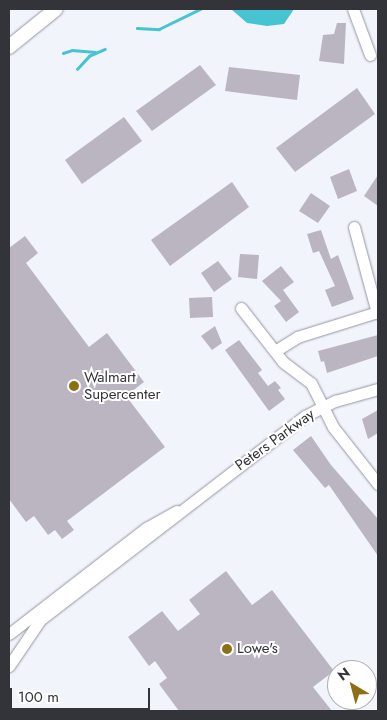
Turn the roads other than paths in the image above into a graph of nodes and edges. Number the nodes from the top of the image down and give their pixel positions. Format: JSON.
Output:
{"nodes":[{"id":1,"x":56,"y":9,"type":"edge"},
{"id":2,"x":353,"y":9,"type":"edge"},
{"id":3,"x":9,"y":47,"type":"edge"},
{"id":4,"x":370,"y":55,"type":"dead end"},
{"id":5,"x":354,"y":227,"type":"dead end"},
{"id":6,"x":241,"y":308,"type":"dead end"},
{"id":7,"x":377,"y":312,"type":"edge"},
{"id":8,"x":275,"y":352,"type":"junction"},
{"id":9,"x":378,"y":389,"type":"edge"},
{"id":10,"x":323,"y":406,"type":"junction"},
{"id":11,"x":378,"y":484,"type":"edge"},
{"id":12,"x":181,"y":510,"type":"junction"},
{"id":13,"x":9,"y":634,"type":"edge"},
{"id":14,"x":9,"y":666,"type":"edge"}],
"edges":[{"from":1,"to":3,"type":"street"},
{"from":2,"to":4,"type":"street"},
{"from":5,"to":7,"type":"street"},
{"from":6,"to":8,"type":"street"},
{"from":7,"to":8,"type":"street"},
{"from":8,"to":10,"type":"street"},
{"from":9,"to":10,"type":"street","name":"Peters Parkway"},
{"from":10,"to":11,"type":"street"},
{"from":10,"to":12,"type":"street","name":"Peters Parkway"},
{"from":12,"to":13,"type":"street"},
{"from":12,"to":14,"type":"street"}]}
